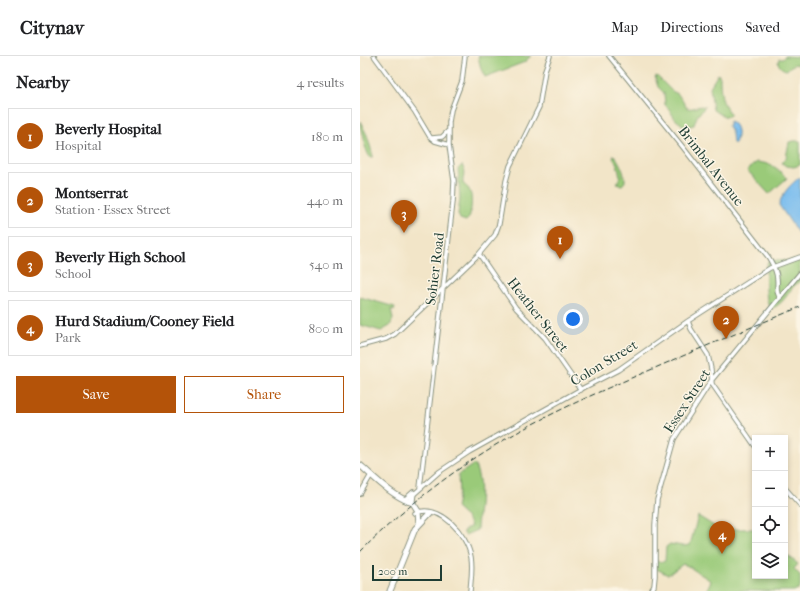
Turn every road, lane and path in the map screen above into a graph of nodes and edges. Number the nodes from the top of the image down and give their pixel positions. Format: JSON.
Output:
{"nodes":[{"id":1,"x":374,"y":56,"type":"edge"},
{"id":2,"x":466,"y":56,"type":"edge"},
{"id":3,"x":550,"y":56,"type":"edge"},
{"id":4,"x":609,"y":56,"type":"edge"},
{"id":5,"x":448,"y":131,"type":"junction"},
{"id":6,"x":430,"y":137,"type":"junction"},
{"id":7,"x":449,"y":145,"type":"junction"},
{"id":8,"x":479,"y":254,"type":"junction"},
{"id":9,"x":800,"y":257,"type":"edge"},
{"id":10,"x":774,"y":267,"type":"junction"},
{"id":11,"x":800,"y":273,"type":"edge"},
{"id":12,"x":445,"y":275,"type":"junction"},
{"id":13,"x":452,"y":280,"type":"junction"},
{"id":14,"x":444,"y":288,"type":"junction"},
{"id":15,"x":434,"y":297,"type":"junction"},
{"id":16,"x":780,"y":298,"type":"junction"},
{"id":17,"x":442,"y":301,"type":"junction"},
{"id":18,"x":688,"y":322,"type":"junction"},
{"id":19,"x":360,"y":346,"type":"edge"},
{"id":20,"x":711,"y":381,"type":"junction"},
{"id":21,"x":580,"y":390,"type":"junction"},
{"id":22,"x":752,"y":442,"type":"edge"},
{"id":23,"x":360,"y":465,"type":"edge"},
{"id":24,"x":371,"y":475,"type":"junction"},
{"id":25,"x":420,"y":488,"type":"junction"},
{"id":26,"x":788,"y":491,"type":"edge"},
{"id":27,"x":360,"y":494,"type":"edge"},
{"id":28,"x":413,"y":494,"type":"joint"},
{"id":29,"x":408,"y":501,"type":"junction"},
{"id":30,"x":800,"y":505,"type":"edge"},
{"id":31,"x":417,"y":513,"type":"junction"},
{"id":32,"x":430,"y":514,"type":"junction"},
{"id":33,"x":441,"y":516,"type":"junction"},
{"id":34,"x":419,"y":524,"type":"junction"},
{"id":35,"x":415,"y":529,"type":"junction"},
{"id":36,"x":390,"y":591,"type":"edge"},
{"id":37,"x":470,"y":591,"type":"edge"},
{"id":38,"x":651,"y":591,"type":"edge"}],
"edges":[{"from":1,"to":6,"type":"main road"},
{"from":2,"to":5,"type":"main road","name":"Sohier Road"},
{"from":3,"to":8,"type":"main road"},
{"from":4,"to":10,"type":"main road","name":"Brimbal Avenue"},
{"from":5,"to":6,"type":"main road"},
{"from":5,"to":7,"type":"main road","name":"Sohier Road"},
{"from":6,"to":7,"type":"main road"},
{"from":7,"to":12,"type":"main road","name":"Sohier Road"},
{"from":8,"to":13,"type":"main road"},
{"from":8,"to":21,"type":"main road","name":"Heather Street"},
{"from":9,"to":10,"type":"main road","name":"Colon Street"},
{"from":10,"to":16,"type":"main road","name":"Brimbal Avenue"},
{"from":10,"to":18,"type":"main road","name":"Colon Street"},
{"from":11,"to":16,"type":"main road","name":"Essex Street"},
{"from":12,"to":13,"type":"main road"},
{"from":12,"to":14,"type":"main road","name":"Sohier Road"},
{"from":13,"to":14,"type":"main road"},
{"from":14,"to":15,"type":"main road"},
{"from":14,"to":17,"type":"main road","name":"Sohier Road"},
{"from":15,"to":17,"type":"main road"},
{"from":15,"to":19,"type":"main road"},
{"from":16,"to":20,"type":"main road","name":"Essex Street"},
{"from":17,"to":25,"type":"main road","name":"Sohier Road"},
{"from":18,"to":20,"type":"main road"},
{"from":18,"to":21,"type":"main road","name":"Colon Street"},
{"from":20,"to":22,"type":"main road"},
{"from":20,"to":38,"type":"main road","name":"Essex Street"},
{"from":21,"to":25,"type":"main road","name":"Colon Street"},
{"from":23,"to":24,"type":"highway"},
{"from":24,"to":27,"type":"main road"},
{"from":24,"to":29,"type":"highway"},
{"from":25,"to":28,"type":"main road","name":"Colon Street"},
{"from":25,"to":29,"type":"main road","name":"Colon Street"},
{"from":26,"to":30,"type":"main road"},
{"from":28,"to":29,"type":"highway"},
{"from":29,"to":31,"type":"highway"},
{"from":31,"to":32,"type":"main road"},
{"from":31,"to":33,"type":"main road"},
{"from":31,"to":34,"type":"highway"},
{"from":31,"to":35,"type":"highway"},
{"from":32,"to":33,"type":"main road"},
{"from":32,"to":34,"type":"highway"},
{"from":33,"to":37,"type":"main road"},
{"from":34,"to":35,"type":"highway"},
{"from":35,"to":36,"type":"highway"}]}
